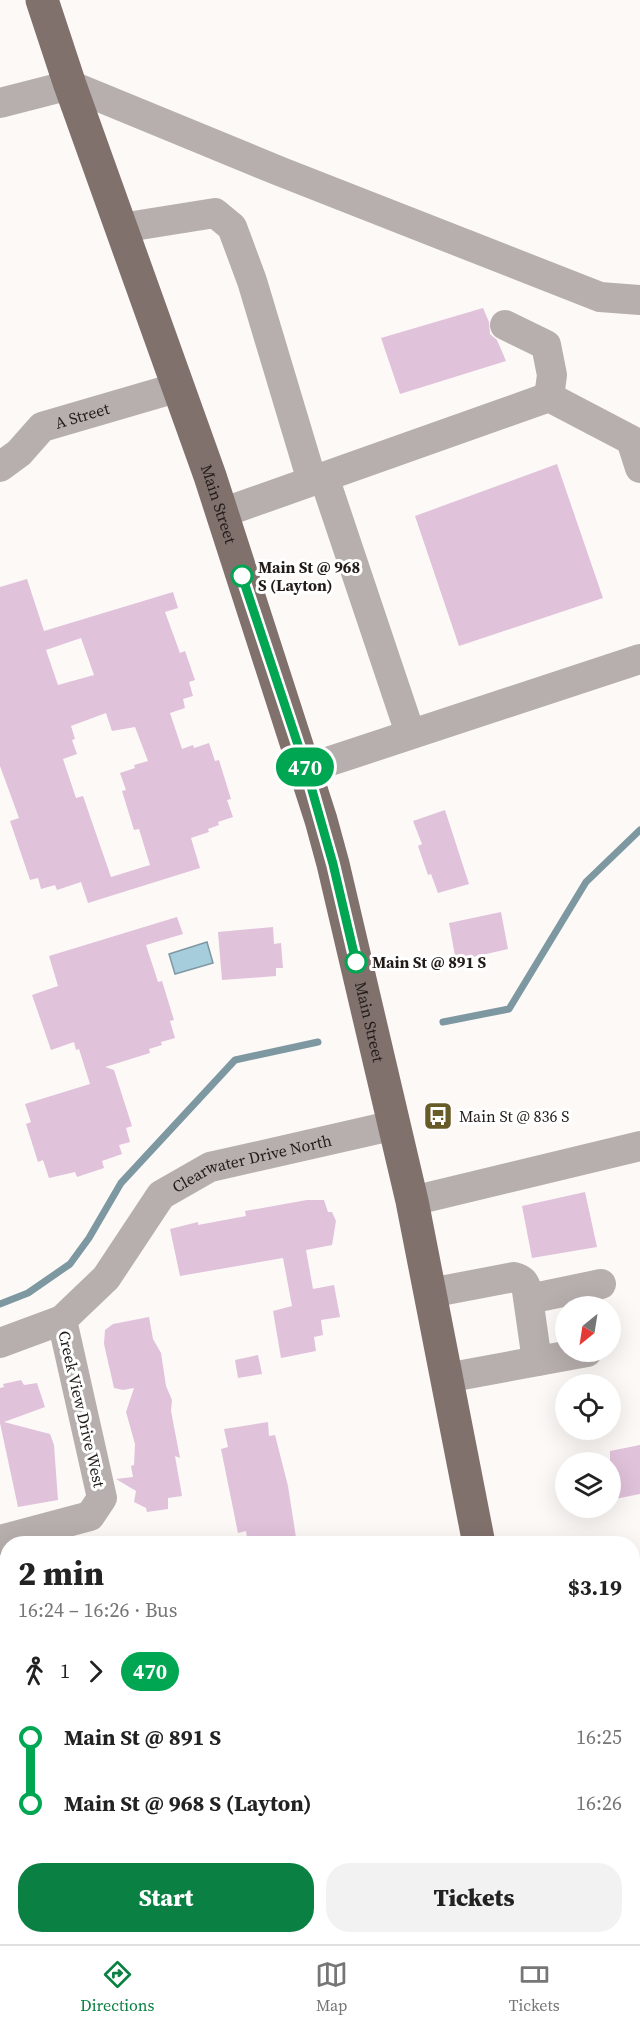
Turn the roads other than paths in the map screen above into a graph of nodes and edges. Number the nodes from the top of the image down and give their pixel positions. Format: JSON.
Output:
{"nodes":[{"id":1,"x":42,"y":0,"type":"edge"},
{"id":2,"x":70,"y":85,"type":"junction"},
{"id":3,"x":0,"y":103,"type":"edge"},
{"id":4,"x":121,"y":228,"type":"junction"},
{"id":5,"x":640,"y":300,"type":"edge"},
{"id":6,"x":505,"y":325,"type":"dead end"},
{"id":7,"x":179,"y":387,"type":"junction"},
{"id":8,"x":549,"y":397,"type":"junction"},
{"id":9,"x":635,"y":439,"type":"edge"},
{"id":10,"x":0,"y":466,"type":"edge"},
{"id":11,"x":640,"y":468,"type":"edge"},
{"id":12,"x":318,"y":479,"type":"junction"},
{"id":13,"x":222,"y":513,"type":"junction"},
{"id":14,"x":640,"y":659,"type":"edge"},
{"id":15,"x":410,"y":733,"type":"junction"},
{"id":16,"x":306,"y":769,"type":"junction"},
{"id":17,"x":395,"y":1125,"type":"junction"},
{"id":18,"x":640,"y":1146,"type":"edge"},
{"id":19,"x":412,"y":1201,"type":"junction"},
{"id":20,"x":601,"y":1284,"type":"dead end"},
{"id":21,"x":430,"y":1293,"type":"junction"},
{"id":22,"x":529,"y":1299,"type":"junction"},
{"id":23,"x":62,"y":1320,"type":"junction"},
{"id":24,"x":0,"y":1343,"type":"edge"},
{"id":25,"x":555,"y":1358,"type":"edge"},
{"id":26,"x":537,"y":1361,"type":"junction"},
{"id":27,"x":446,"y":1378,"type":"junction"},
{"id":28,"x":15,"y":1536,"type":"edge"},
{"id":29,"x":477,"y":1536,"type":"edge"}],
"edges":[{"from":1,"to":2,"type":"main road","name":"Main Street"},
{"from":2,"to":3,"type":"street"},
{"from":2,"to":4,"type":"main road","name":"Main Street"},
{"from":2,"to":5,"type":"street"},
{"from":4,"to":7,"type":"main road","name":"Main Street"},
{"from":4,"to":12,"type":"street"},
{"from":6,"to":8,"type":"street"},
{"from":7,"to":10,"type":"street","name":"A Street"},
{"from":7,"to":13,"type":"main road","name":"Main Street"},
{"from":8,"to":9,"type":"street"},
{"from":8,"to":12,"type":"street"},
{"from":9,"to":11,"type":"street"},
{"from":12,"to":13,"type":"street"},
{"from":12,"to":15,"type":"street"},
{"from":13,"to":16,"type":"main road","name":"Main Street"},
{"from":14,"to":15,"type":"street"},
{"from":15,"to":16,"type":"street"},
{"from":16,"to":17,"type":"main road","name":"Main Street"},
{"from":17,"to":19,"type":"main road","name":"Main Street"},
{"from":17,"to":23,"type":"street","name":"Clearwater Drive North"},
{"from":18,"to":19,"type":"street"},
{"from":19,"to":21,"type":"main road","name":"Main Street"},
{"from":20,"to":22,"type":"street"},
{"from":21,"to":22,"type":"street"},
{"from":21,"to":27,"type":"main road","name":"Main Street"},
{"from":22,"to":26,"type":"street"},
{"from":23,"to":24,"type":"street"},
{"from":23,"to":28,"type":"street","name":"Creek View Drive West"},
{"from":25,"to":26,"type":"street"},
{"from":26,"to":27,"type":"street"},
{"from":27,"to":29,"type":"main road","name":"Main Street"}]}
